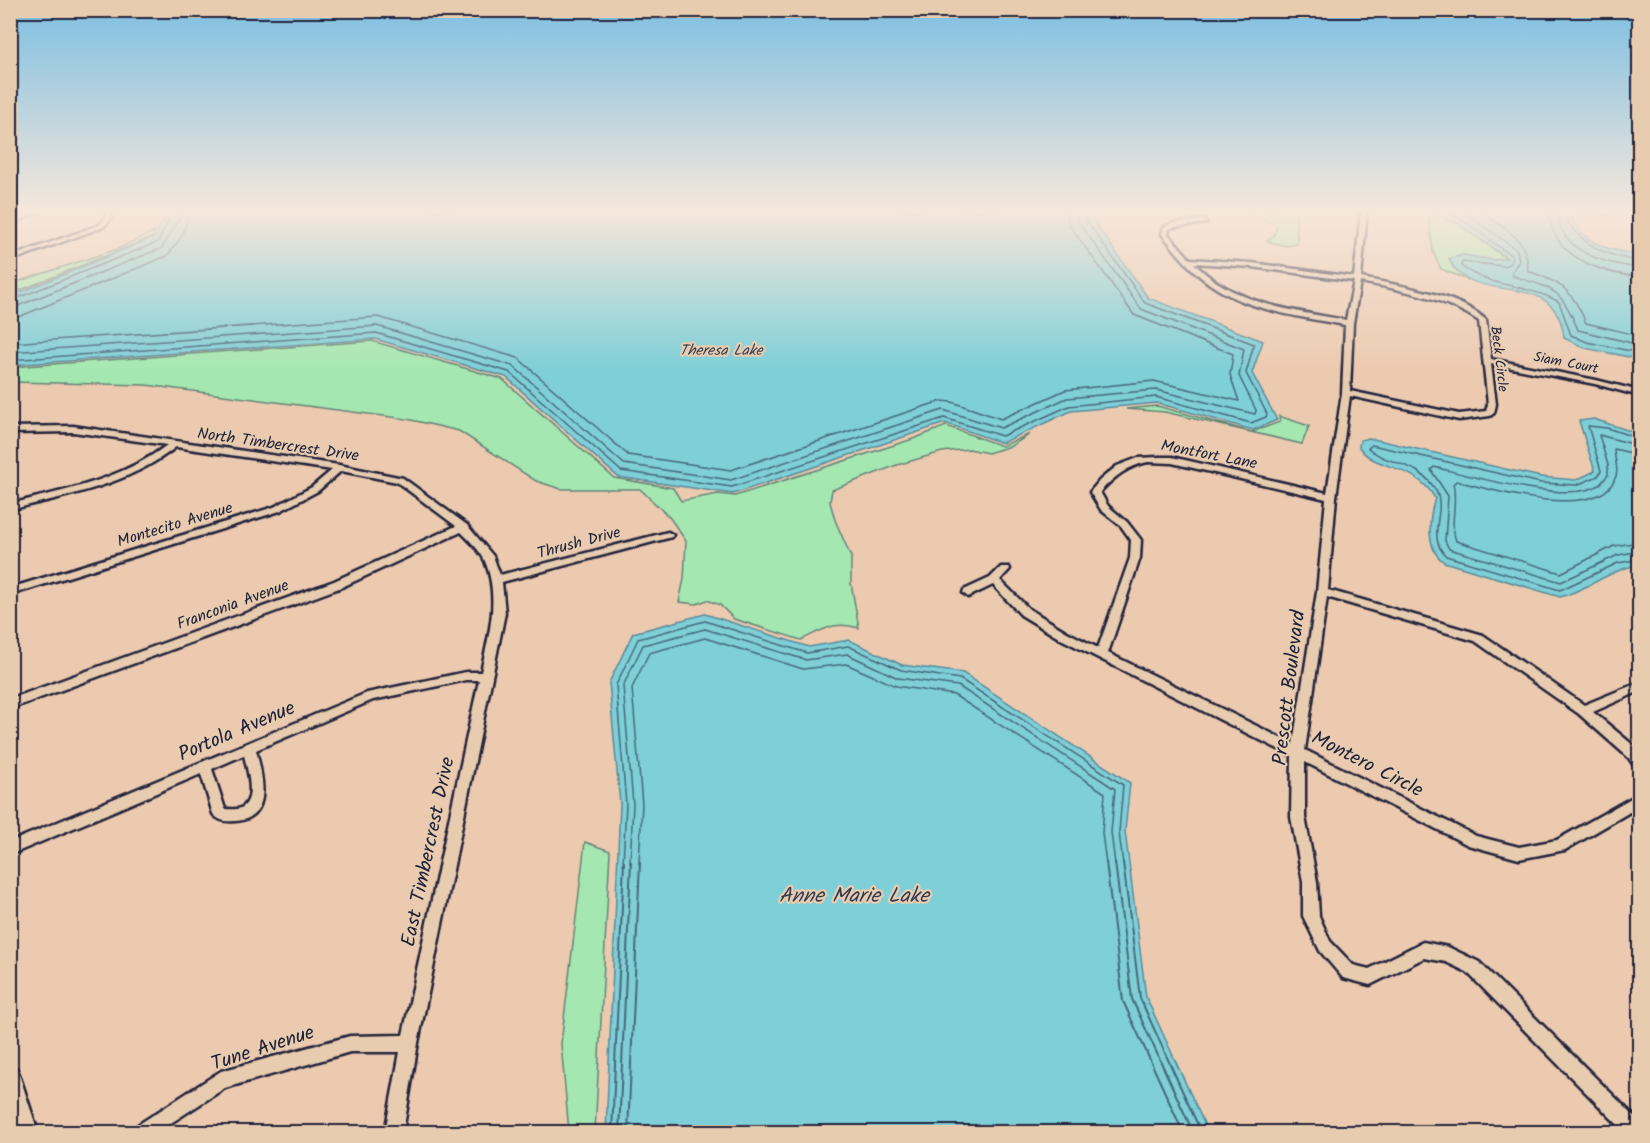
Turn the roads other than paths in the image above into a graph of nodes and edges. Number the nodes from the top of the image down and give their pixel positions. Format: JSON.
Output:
{"nodes":[{"id":1,"x":1193,"y":264,"type":"edge"},
{"id":2,"x":1253,"y":264,"type":"edge"},
{"id":3,"x":1359,"y":264,"type":"edge"},
{"id":4,"x":1357,"y":281,"type":"junction"},
{"id":5,"x":1349,"y":323,"type":"junction"},
{"id":6,"x":1487,"y":361,"type":"junction"},
{"id":7,"x":1346,"y":393,"type":"junction"},
{"id":8,"x":1640,"y":394,"type":"edge"},
{"id":9,"x":10,"y":430,"type":"edge"},
{"id":10,"x":173,"y":445,"type":"junction"},
{"id":11,"x":339,"y":468,"type":"junction"},
{"id":12,"x":1331,"y":497,"type":"junction"},
{"id":13,"x":10,"y":507,"type":"edge"},
{"id":14,"x":462,"y":527,"type":"junction"},
{"id":15,"x":669,"y":535,"type":"dead end"},
{"id":16,"x":1005,"y":569,"type":"dead end"},
{"id":17,"x":496,"y":580,"type":"junction"},
{"id":18,"x":994,"y":580,"type":"junction"},
{"id":19,"x":10,"y":592,"type":"edge"},
{"id":20,"x":1322,"y":592,"type":"junction"},
{"id":21,"x":968,"y":593,"type":"dead end"},
{"id":22,"x":1102,"y":654,"type":"junction"},
{"id":23,"x":486,"y":676,"type":"junction"},
{"id":24,"x":1640,"y":686,"type":"edge"},
{"id":25,"x":10,"y":704,"type":"edge"},
{"id":26,"x":1583,"y":711,"type":"junction"},
{"id":27,"x":249,"y":748,"type":"junction"},
{"id":28,"x":1298,"y":752,"type":"junction"},
{"id":29,"x":1640,"y":763,"type":"edge"},
{"id":30,"x":205,"y":766,"type":"junction"},
{"id":31,"x":1640,"y":800,"type":"edge"},
{"id":32,"x":10,"y":849,"type":"edge"},
{"id":33,"x":410,"y":1043,"type":"junction"},
{"id":34,"x":10,"y":1074,"type":"edge"},
{"id":35,"x":29,"y":1132,"type":"edge"},
{"id":36,"x":142,"y":1132,"type":"edge"},
{"id":37,"x":394,"y":1132,"type":"edge"},
{"id":38,"x":1637,"y":1132,"type":"edge"}],
"edges":[{"from":1,"to":5,"type":"street"},
{"from":2,"to":4,"type":"street","name":"Beck Circle"},
{"from":3,"to":4,"type":"street","name":"Prescott Boulevard"},
{"from":4,"to":5,"type":"street","name":"Prescott Boulevard"},
{"from":4,"to":6,"type":"street","name":"Beck Circle"},
{"from":5,"to":7,"type":"street","name":"Prescott Boulevard"},
{"from":6,"to":7,"type":"street","name":"Beck Circle"},
{"from":6,"to":8,"type":"street","name":"Siam Court"},
{"from":7,"to":12,"type":"street","name":"Prescott Boulevard"},
{"from":9,"to":10,"type":"street","name":"North Timbercrest Drive"},
{"from":10,"to":11,"type":"street","name":"North Timbercrest Drive"},
{"from":10,"to":13,"type":"street"},
{"from":11,"to":14,"type":"street","name":"North Timbercrest Drive"},
{"from":11,"to":19,"type":"street","name":"Montecito Avenue"},
{"from":12,"to":20,"type":"street","name":"Prescott Boulevard"},
{"from":12,"to":22,"type":"street","name":"Montfort Lane"},
{"from":14,"to":17,"type":"street","name":"North Timbercrest Drive"},
{"from":14,"to":25,"type":"street","name":"Franconia Avenue"},
{"from":15,"to":17,"type":"street","name":"Thrush Drive"},
{"from":16,"to":18,"type":"street"},
{"from":17,"to":23,"type":"street","name":"East Timbercrest Drive"},
{"from":18,"to":21,"type":"street"},
{"from":18,"to":22,"type":"street","name":"Montero Circle"},
{"from":20,"to":26,"type":"street"},
{"from":20,"to":28,"type":"street","name":"Prescott Boulevard"},
{"from":22,"to":28,"type":"street","name":"Montero Circle"},
{"from":23,"to":27,"type":"street","name":"Portola Avenue"},
{"from":23,"to":33,"type":"street","name":"East Timbercrest Drive"},
{"from":24,"to":26,"type":"street"},
{"from":26,"to":29,"type":"street"},
{"from":27,"to":30,"type":"street","name":"Portola Avenue"},
{"from":27,"to":30,"type":"street"},
{"from":28,"to":31,"type":"street","name":"Montero Circle"},
{"from":28,"to":38,"type":"street","name":"Prescott Boulevard"},
{"from":30,"to":32,"type":"street","name":"Portola Avenue"},
{"from":33,"to":36,"type":"street","name":"Tune Avenue"},
{"from":33,"to":37,"type":"street","name":"East Timbercrest Drive"},
{"from":34,"to":35,"type":"street"}]}
